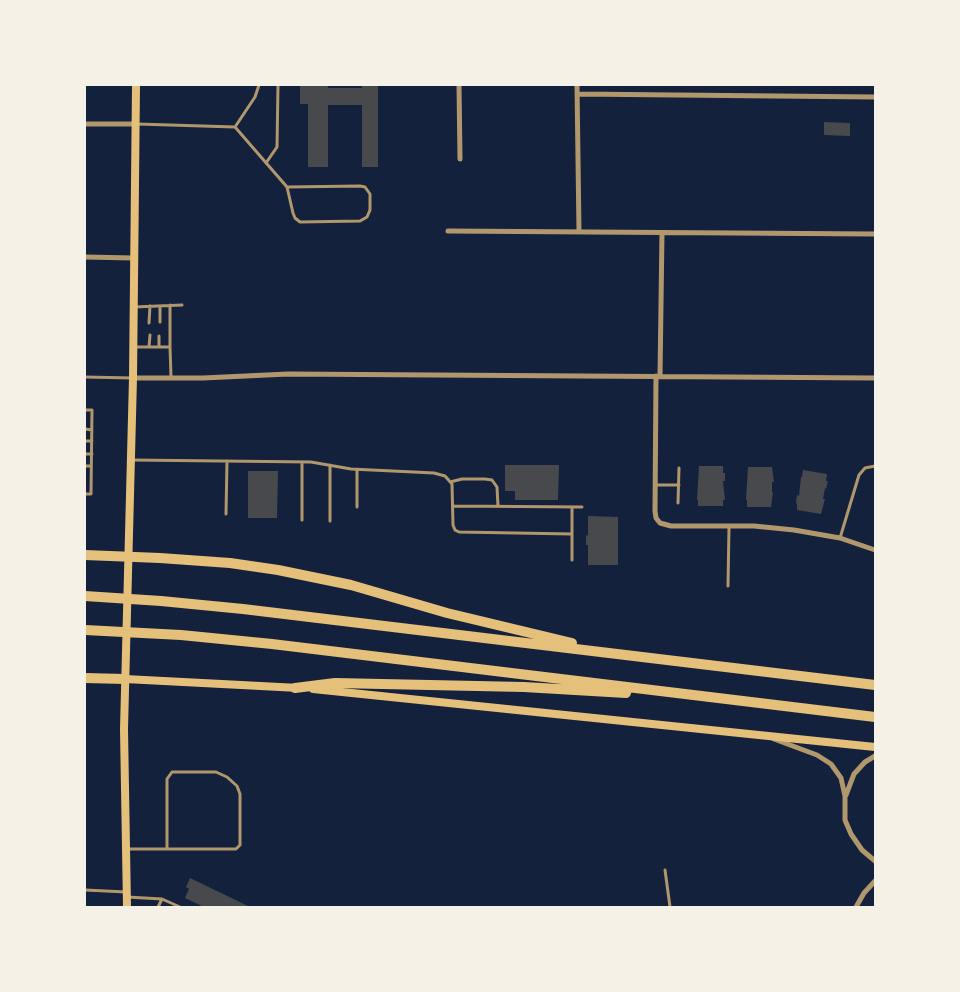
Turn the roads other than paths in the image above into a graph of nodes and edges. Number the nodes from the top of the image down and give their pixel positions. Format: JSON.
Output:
{"nodes":[{"id":1,"x":136,"y":85,"type":"edge"},
{"id":2,"x":259,"y":85,"type":"edge"},
{"id":3,"x":278,"y":85,"type":"edge"},
{"id":4,"x":460,"y":85,"type":"edge"},
{"id":5,"x":577,"y":85,"type":"edge"},
{"id":6,"x":577,"y":94,"type":"junction"},
{"id":7,"x":875,"y":97,"type":"edge"},
{"id":8,"x":85,"y":124,"type":"edge"},
{"id":9,"x":136,"y":124,"type":"junction"},
{"id":10,"x":235,"y":128,"type":"junction"},
{"id":11,"x":460,"y":159,"type":"dead end"},
{"id":12,"x":266,"y":164,"type":"junction"},
{"id":13,"x":287,"y":187,"type":"junction"},
{"id":14,"x":448,"y":231,"type":"dead end"},
{"id":15,"x":579,"y":232,"type":"junction"},
{"id":16,"x":662,"y":233,"type":"junction"},
{"id":17,"x":875,"y":234,"type":"edge"},
{"id":18,"x":85,"y":257,"type":"edge"},
{"id":19,"x":134,"y":258,"type":"junction"},
{"id":20,"x":170,"y":305,"type":"junction"},
{"id":21,"x":182,"y":305,"type":"dead end"},
{"id":22,"x":150,"y":306,"type":"junction"},
{"id":23,"x":160,"y":306,"type":"junction"},
{"id":24,"x":134,"y":307,"type":"junction"},
{"id":25,"x":150,"y":322,"type":"dead end"},
{"id":26,"x":160,"y":322,"type":"dead end"},
{"id":27,"x":150,"y":336,"type":"dead end"},
{"id":28,"x":159,"y":336,"type":"dead end"},
{"id":29,"x":133,"y":347,"type":"junction"},
{"id":30,"x":149,"y":347,"type":"junction"},
{"id":31,"x":159,"y":347,"type":"junction"},
{"id":32,"x":170,"y":347,"type":"junction"},
{"id":33,"x":658,"y":376,"type":"junction"},
{"id":34,"x":85,"y":377,"type":"edge"},
{"id":35,"x":171,"y":377,"type":"junction"},
{"id":36,"x":133,"y":378,"type":"junction"},
{"id":37,"x":875,"y":378,"type":"edge"},
{"id":38,"x":85,"y":410,"type":"edge"},
{"id":39,"x":85,"y":430,"type":"edge"},
{"id":40,"x":92,"y":430,"type":"junction"},
{"id":41,"x":85,"y":441,"type":"edge"},
{"id":42,"x":92,"y":441,"type":"junction"},
{"id":43,"x":85,"y":454,"type":"edge"},
{"id":44,"x":92,"y":454,"type":"junction"},
{"id":45,"x":130,"y":460,"type":"junction"},
{"id":46,"x":226,"y":461,"type":"junction"},
{"id":47,"x":302,"y":462,"type":"junction"},
{"id":48,"x":330,"y":465,"type":"junction"},
{"id":49,"x":85,"y":466,"type":"edge"},
{"id":50,"x":91,"y":466,"type":"junction"},
{"id":51,"x":875,"y":466,"type":"edge"},
{"id":52,"x":679,"y":468,"type":"dead end"},
{"id":53,"x":357,"y":470,"type":"junction"},
{"id":54,"x":450,"y":482,"type":"junction"},
{"id":55,"x":655,"y":485,"type":"junction"},
{"id":56,"x":679,"y":485,"type":"junction"},
{"id":57,"x":85,"y":494,"type":"edge"},
{"id":58,"x":678,"y":503,"type":"dead end"},
{"id":59,"x":453,"y":506,"type":"junction"},
{"id":60,"x":498,"y":506,"type":"junction"},
{"id":61,"x":357,"y":507,"type":"dead end"},
{"id":62,"x":572,"y":507,"type":"junction"},
{"id":63,"x":582,"y":507,"type":"dead end"},
{"id":64,"x":226,"y":514,"type":"dead end"},
{"id":65,"x":302,"y":520,"type":"dead end"},
{"id":66,"x":330,"y":521,"type":"dead end"},
{"id":67,"x":729,"y":526,"type":"junction"},
{"id":68,"x":572,"y":534,"type":"junction"},
{"id":69,"x":840,"y":538,"type":"junction"},
{"id":70,"x":875,"y":550,"type":"edge"},
{"id":71,"x":85,"y":555,"type":"edge"},
{"id":72,"x":128,"y":556,"type":"junction"},
{"id":73,"x":572,"y":560,"type":"dead end"},
{"id":74,"x":728,"y":586,"type":"dead end"},
{"id":75,"x":87,"y":596,"type":"edge"},
{"id":76,"x":87,"y":630,"type":"edge"},
{"id":77,"x":641,"y":657,"type":"junction"},
{"id":78,"x":85,"y":678,"type":"edge"},
{"id":79,"x":125,"y":679,"type":"junction"},
{"id":80,"x":875,"y":685,"type":"edge"},
{"id":81,"x":294,"y":688,"type":"junction"},
{"id":82,"x":723,"y":699,"type":"junction"},
{"id":83,"x":875,"y":718,"type":"edge"},
{"id":84,"x":766,"y":736,"type":"junction"},
{"id":85,"x":875,"y":747,"type":"edge"},
{"id":86,"x":875,"y":756,"type":"edge"},
{"id":87,"x":846,"y":796,"type":"junction"},
{"id":88,"x":127,"y":848,"type":"junction"},
{"id":89,"x":168,"y":849,"type":"junction"},
{"id":90,"x":875,"y":861,"type":"edge"},
{"id":91,"x":665,"y":870,"type":"dead end"},
{"id":92,"x":875,"y":881,"type":"edge"},
{"id":93,"x":85,"y":890,"type":"edge"},
{"id":94,"x":127,"y":894,"type":"junction"},
{"id":95,"x":162,"y":899,"type":"junction"},
{"id":96,"x":127,"y":907,"type":"edge"},
{"id":97,"x":158,"y":907,"type":"edge"},
{"id":98,"x":180,"y":907,"type":"edge"},
{"id":99,"x":670,"y":907,"type":"edge"},
{"id":100,"x":856,"y":907,"type":"edge"}],
"edges":[{"from":1,"to":9,"type":"main road"},
{"from":2,"to":10,"type":"lane"},
{"from":3,"to":12,"type":"lane"},
{"from":4,"to":11,"type":"street"},
{"from":5,"to":6,"type":"street"},
{"from":6,"to":7,"type":"street"},
{"from":6,"to":15,"type":"street"},
{"from":8,"to":9,"type":"street"},
{"from":9,"to":10,"type":"lane"},
{"from":9,"to":19,"type":"main road"},
{"from":10,"to":12,"type":"lane"},
{"from":12,"to":13,"type":"lane"},
{"from":13,"to":13,"type":"lane"},
{"from":14,"to":15,"type":"street"},
{"from":15,"to":16,"type":"street"},
{"from":16,"to":17,"type":"street"},
{"from":16,"to":33,"type":"street"},
{"from":18,"to":19,"type":"street"},
{"from":19,"to":24,"type":"main road"},
{"from":20,"to":21,"type":"lane"},
{"from":20,"to":23,"type":"lane"},
{"from":20,"to":32,"type":"lane"},
{"from":22,"to":23,"type":"lane"},
{"from":22,"to":24,"type":"lane"},
{"from":22,"to":25,"type":"lane"},
{"from":23,"to":26,"type":"lane"},
{"from":24,"to":29,"type":"main road"},
{"from":27,"to":30,"type":"lane"},
{"from":28,"to":31,"type":"lane"},
{"from":29,"to":30,"type":"lane"},
{"from":29,"to":36,"type":"main road"},
{"from":30,"to":31,"type":"lane"},
{"from":31,"to":32,"type":"lane"},
{"from":32,"to":35,"type":"lane"},
{"from":33,"to":35,"type":"street"},
{"from":33,"to":37,"type":"street"},
{"from":33,"to":55,"type":"street"},
{"from":34,"to":36,"type":"lane"},
{"from":35,"to":36,"type":"street"},
{"from":36,"to":45,"type":"main road"},
{"from":38,"to":40,"type":"lane"},
{"from":39,"to":40,"type":"lane"},
{"from":40,"to":42,"type":"lane"},
{"from":41,"to":42,"type":"lane"},
{"from":42,"to":44,"type":"lane"},
{"from":43,"to":44,"type":"lane"},
{"from":44,"to":50,"type":"lane"},
{"from":45,"to":46,"type":"lane"},
{"from":45,"to":72,"type":"main road"},
{"from":46,"to":47,"type":"lane"},
{"from":46,"to":64,"type":"lane"},
{"from":47,"to":48,"type":"lane"},
{"from":47,"to":65,"type":"lane"},
{"from":48,"to":53,"type":"lane"},
{"from":48,"to":66,"type":"lane"},
{"from":49,"to":50,"type":"lane"},
{"from":50,"to":57,"type":"lane"},
{"from":51,"to":69,"type":"lane"},
{"from":52,"to":56,"type":"lane"},
{"from":53,"to":54,"type":"lane"},
{"from":53,"to":61,"type":"lane"},
{"from":54,"to":59,"type":"lane"},
{"from":54,"to":60,"type":"lane"},
{"from":55,"to":56,"type":"lane"},
{"from":55,"to":67,"type":"street"},
{"from":56,"to":58,"type":"lane"},
{"from":59,"to":60,"type":"lane"},
{"from":59,"to":68,"type":"lane"},
{"from":60,"to":62,"type":"lane"},
{"from":62,"to":63,"type":"lane"},
{"from":62,"to":68,"type":"lane"},
{"from":67,"to":69,"type":"street"},
{"from":67,"to":74,"type":"lane"},
{"from":68,"to":73,"type":"lane"},
{"from":69,"to":70,"type":"street"},
{"from":71,"to":72,"type":"highway"},
{"from":72,"to":77,"type":"highway"},
{"from":72,"to":79,"type":"main road"},
{"from":75,"to":77,"type":"highway"},
{"from":76,"to":82,"type":"highway"},
{"from":77,"to":80,"type":"highway"},
{"from":78,"to":79,"type":"highway"},
{"from":79,"to":81,"type":"main road"},
{"from":79,"to":88,"type":"main road"},
{"from":81,"to":82,"type":"highway"},
{"from":81,"to":84,"type":"main road"},
{"from":82,"to":83,"type":"highway"},
{"from":84,"to":85,"type":"main road"},
{"from":84,"to":87,"type":"street"},
{"from":86,"to":87,"type":"street"},
{"from":87,"to":90,"type":"street"},
{"from":88,"to":89,"type":"lane"},
{"from":88,"to":94,"type":"main road"},
{"from":89,"to":89,"type":"lane"},
{"from":91,"to":99,"type":"lane"},
{"from":92,"to":100,"type":"street"},
{"from":93,"to":94,"type":"lane"},
{"from":94,"to":95,"type":"lane"},
{"from":94,"to":96,"type":"main road"},
{"from":95,"to":97,"type":"lane"},
{"from":95,"to":98,"type":"lane"}]}
